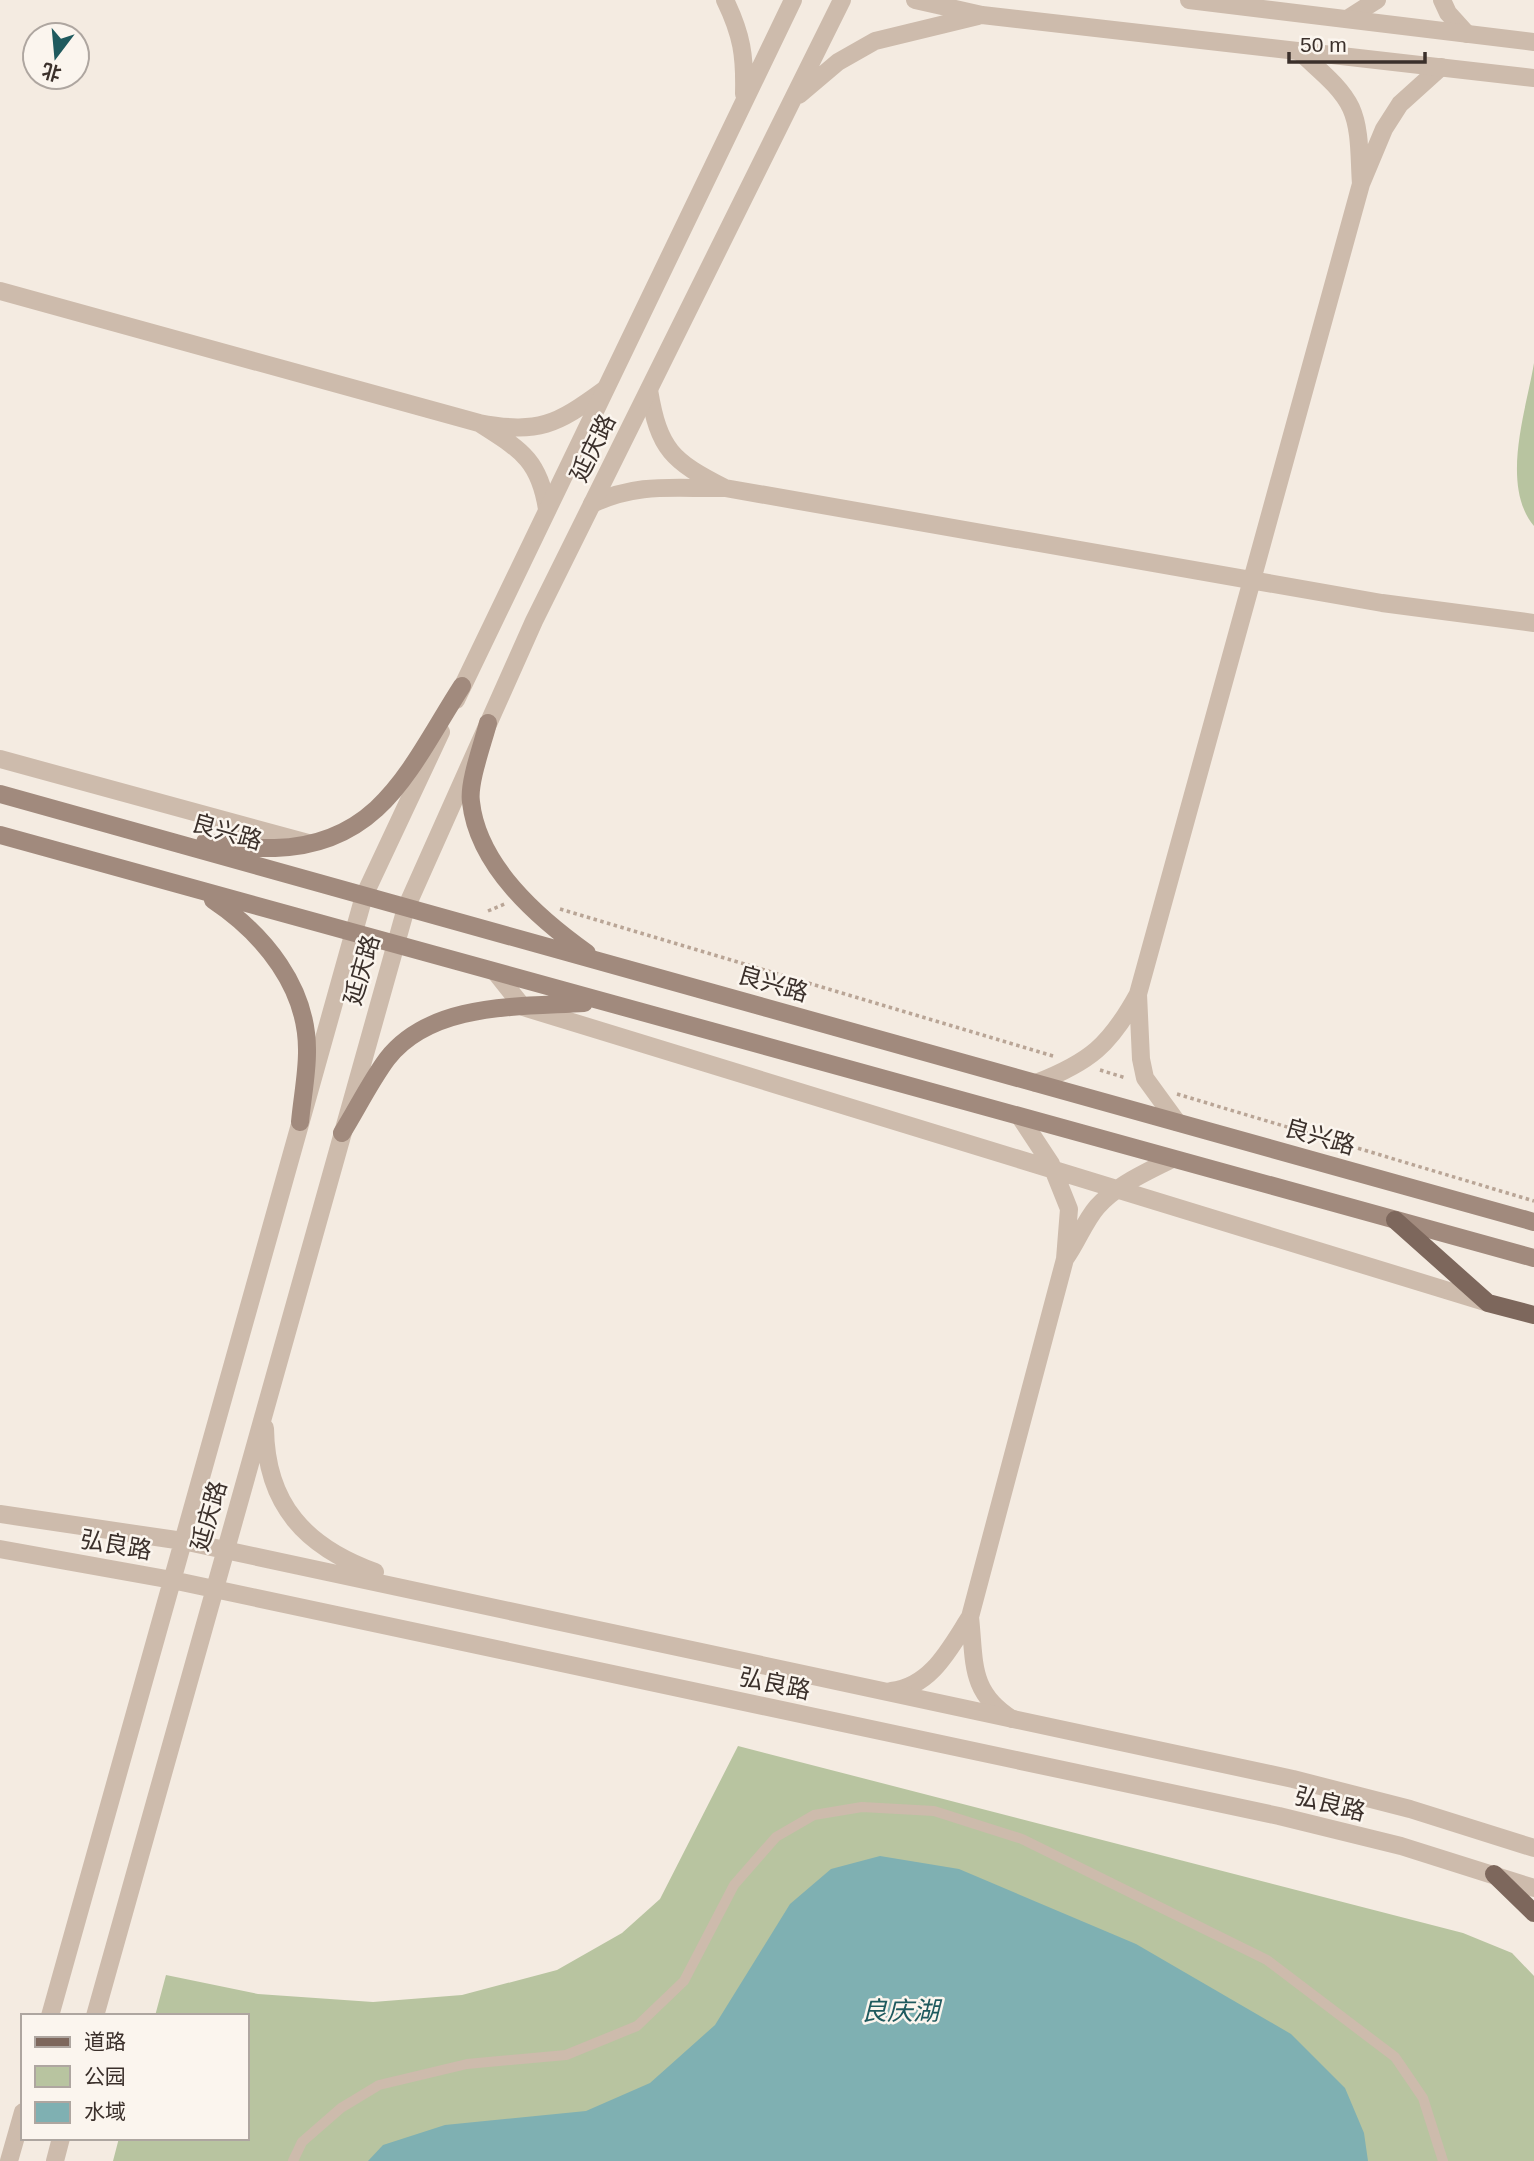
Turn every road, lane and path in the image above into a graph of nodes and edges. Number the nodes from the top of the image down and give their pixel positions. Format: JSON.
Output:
{"nodes":[{"id":1,"x":725,"y":0,"type":"edge"},
{"id":2,"x":793,"y":0,"type":"edge"},
{"id":3,"x":842,"y":0,"type":"edge"},
{"id":4,"x":915,"y":0,"type":"edge"},
{"id":5,"x":1189,"y":0,"type":"edge"},
{"id":6,"x":1377,"y":0,"type":"edge"},
{"id":7,"x":1442,"y":0,"type":"edge"},
{"id":8,"x":982,"y":15,"type":"junction"},
{"id":9,"x":1347,"y":19,"type":"junction"},
{"id":10,"x":1467,"y":34,"type":"junction"},
{"id":11,"x":1534,"y":42,"type":"edge"},
{"id":12,"x":1299,"y":51,"type":"junction"},
{"id":13,"x":1441,"y":67,"type":"junction"},
{"id":14,"x":1534,"y":78,"type":"edge"},
{"id":15,"x":794,"y":99,"type":"junction"},
{"id":16,"x":744,"y":101,"type":"junction"},
{"id":17,"x":1361,"y":184,"type":"junction"},
{"id":18,"x":0,"y":291,"type":"edge"},
{"id":19,"x":604,"y":390,"type":"junction"},
{"id":20,"x":649,"y":390,"type":"junction"},
{"id":21,"x":479,"y":423,"type":"junction"},
{"id":22,"x":725,"y":488,"type":"junction"},
{"id":23,"x":592,"y":504,"type":"junction"},
{"id":24,"x":547,"y":509,"type":"junction"},
{"id":25,"x":1252,"y":580,"type":"junction"},
{"id":26,"x":1534,"y":623,"type":"edge"},
{"id":27,"x":463,"y":686,"type":"junction"},
{"id":28,"x":488,"y":723,"type":"junction"},
{"id":29,"x":0,"y":759,"type":"edge"},
{"id":30,"x":0,"y":794,"type":"edge"},
{"id":31,"x":0,"y":835,"type":"edge"},
{"id":32,"x":149,"y":835,"type":"junction"},
{"id":33,"x":311,"y":844,"type":"junction"},
{"id":34,"x":198,"y":890,"type":"junction"},
{"id":35,"x":364,"y":896,"type":"junction"},
{"id":36,"x":523,"y":897,"type":"junction"},
{"id":37,"x":406,"y":908,"type":"junction"},
{"id":38,"x":458,"y":922,"type":"junction"},
{"id":39,"x":353,"y":933,"type":"junction"},
{"id":40,"x":394,"y":945,"type":"junction"},
{"id":41,"x":598,"y":961,"type":"junction"},
{"id":42,"x":496,"y":973,"type":"junction"},
{"id":43,"x":1138,"y":994,"type":"junction"},
{"id":44,"x":602,"y":1002,"type":"junction"},
{"id":45,"x":523,"y":1007,"type":"junction"},
{"id":46,"x":1079,"y":1064,"type":"junction"},
{"id":47,"x":1036,"y":1083,"type":"junction"},
{"id":48,"x":1151,"y":1086,"type":"junction"},
{"id":49,"x":1020,"y":1117,"type":"junction"},
{"id":50,"x":300,"y":1122,"type":"junction"},
{"id":51,"x":1177,"y":1122,"type":"junction"},
{"id":52,"x":342,"y":1133,"type":"junction"},
{"id":53,"x":1172,"y":1159,"type":"junction"},
{"id":54,"x":1053,"y":1170,"type":"junction"},
{"id":55,"x":1118,"y":1189,"type":"junction"},
{"id":56,"x":1534,"y":1200,"type":"edge"},
{"id":57,"x":1395,"y":1220,"type":"junction"},
{"id":58,"x":1534,"y":1222,"type":"edge"},
{"id":59,"x":1534,"y":1258,"type":"edge"},
{"id":60,"x":1065,"y":1259,"type":"junction"},
{"id":61,"x":1488,"y":1303,"type":"junction"},
{"id":62,"x":1534,"y":1315,"type":"edge"},
{"id":63,"x":265,"y":1408,"type":"junction"},
{"id":64,"x":0,"y":1514,"type":"edge"},
{"id":65,"x":183,"y":1541,"type":"junction"},
{"id":66,"x":0,"y":1549,"type":"edge"},
{"id":67,"x":225,"y":1550,"type":"junction"},
{"id":68,"x":172,"y":1580,"type":"junction"},
{"id":69,"x":214,"y":1589,"type":"junction"},
{"id":70,"x":433,"y":1594,"type":"junction"},
{"id":71,"x":970,"y":1617,"type":"junction"},
{"id":72,"x":887,"y":1692,"type":"junction"},
{"id":73,"x":1012,"y":1719,"type":"junction"},
{"id":74,"x":1534,"y":1848,"type":"edge"},
{"id":75,"x":1494,"y":1874,"type":"junction"},
{"id":76,"x":1534,"y":1888,"type":"edge"},
{"id":77,"x":1534,"y":1913,"type":"edge"},
{"id":78,"x":51,"y":2014,"type":"edge"},
{"id":79,"x":96,"y":2014,"type":"edge"},
{"id":80,"x":21,"y":2119,"type":"edge"},
{"id":81,"x":60,"y":2140,"type":"edge"},
{"id":82,"x":9,"y":2161,"type":"edge"},
{"id":83,"x":55,"y":2161,"type":"edge"},
{"id":84,"x":293,"y":2161,"type":"edge"},
{"id":85,"x":1443,"y":2161,"type":"edge"}],
"edges":[{"from":1,"to":16,"type":"street"},
{"from":2,"to":16,"type":"street","name":"延庆路"},
{"from":3,"to":15,"type":"street","name":"延庆路"},
{"from":4,"to":8,"type":"street"},
{"from":5,"to":9,"type":"street"},
{"from":6,"to":9,"type":"street"},
{"from":7,"to":10,"type":"street"},
{"from":8,"to":12,"type":"street"},
{"from":8,"to":15,"type":"street"},
{"from":9,"to":10,"type":"street"},
{"from":10,"to":11,"type":"street"},
{"from":12,"to":13,"type":"street"},
{"from":12,"to":17,"type":"street"},
{"from":13,"to":14,"type":"street"},
{"from":13,"to":17,"type":"street"},
{"from":15,"to":20,"type":"street","name":"延庆路"},
{"from":16,"to":19,"type":"street","name":"延庆路"},
{"from":17,"to":25,"type":"street"},
{"from":18,"to":21,"type":"street"},
{"from":19,"to":21,"type":"street"},
{"from":19,"to":24,"type":"street","name":"延庆路"},
{"from":20,"to":22,"type":"street"},
{"from":20,"to":23,"type":"street","name":"延庆路"},
{"from":21,"to":24,"type":"street"},
{"from":22,"to":23,"type":"street"},
{"from":22,"to":25,"type":"street"},
{"from":23,"to":28,"type":"street","name":"延庆路"},
{"from":24,"to":27,"type":"street","name":"延庆路"},
{"from":25,"to":26,"type":"street"},
{"from":25,"to":43,"type":"street"},
{"from":27,"to":33,"type":"main road"},
{"from":27,"to":35,"type":"street","name":"延庆路"},
{"from":28,"to":36,"type":"main road"},
{"from":28,"to":37,"type":"street","name":"延庆路"},
{"from":29,"to":33,"type":"street"},
{"from":30,"to":32,"type":"main road","name":"良兴路"},
{"from":31,"to":34,"type":"main road"},
{"from":32,"to":33,"type":"main road"},
{"from":32,"to":35,"type":"main road","name":"良兴路"},
{"from":34,"to":39,"type":"main road"},
{"from":34,"to":50,"type":"main road"},
{"from":35,"to":37,"type":"main road","name":"良兴路"},
{"from":35,"to":39,"type":"street","name":"延庆路"},
{"from":36,"to":38,"type":"path"},
{"from":36,"to":41,"type":"main road"},
{"from":36,"to":46,"type":"path"},
{"from":37,"to":38,"type":"main road","name":"良兴路"},
{"from":37,"to":40,"type":"street","name":"延庆路"},
{"from":38,"to":41,"type":"main road","name":"良兴路"},
{"from":39,"to":40,"type":"main road"},
{"from":39,"to":50,"type":"street","name":"延庆路"},
{"from":40,"to":42,"type":"main road"},
{"from":40,"to":52,"type":"street","name":"延庆路"},
{"from":41,"to":47,"type":"main road","name":"良兴路"},
{"from":42,"to":44,"type":"main road"},
{"from":42,"to":45,"type":"street"},
{"from":43,"to":46,"type":"street"},
{"from":43,"to":48,"type":"street"},
{"from":44,"to":45,"type":"main road"},
{"from":44,"to":49,"type":"main road"},
{"from":45,"to":52,"type":"main road"},
{"from":45,"to":54,"type":"street"},
{"from":46,"to":47,"type":"street"},
{"from":46,"to":48,"type":"path"},
{"from":47,"to":51,"type":"main road","name":"良兴路"},
{"from":48,"to":51,"type":"street"},
{"from":48,"to":56,"type":"path"},
{"from":49,"to":53,"type":"main road"},
{"from":49,"to":54,"type":"street"},
{"from":50,"to":65,"type":"street","name":"延庆路"},
{"from":51,"to":58,"type":"main road","name":"良兴路"},
{"from":52,"to":63,"type":"street","name":"延庆路"},
{"from":53,"to":55,"type":"street"},
{"from":53,"to":57,"type":"main road"},
{"from":54,"to":55,"type":"street"},
{"from":54,"to":60,"type":"street"},
{"from":55,"to":60,"type":"street"},
{"from":55,"to":61,"type":"street"},
{"from":57,"to":59,"type":"main road"},
{"from":57,"to":61,"type":"main road"},
{"from":60,"to":71,"type":"street"},
{"from":61,"to":62,"type":"main road"},
{"from":63,"to":67,"type":"street","name":"延庆路"},
{"from":63,"to":70,"type":"street"},
{"from":64,"to":65,"type":"street","name":"弘良路"},
{"from":65,"to":67,"type":"street","name":"弘良路"},
{"from":65,"to":68,"type":"street","name":"延庆路"},
{"from":66,"to":68,"type":"street","name":"弘良路"},
{"from":67,"to":69,"type":"street","name":"延庆路"},
{"from":67,"to":70,"type":"street","name":"弘良路"},
{"from":68,"to":69,"type":"street","name":"弘良路"},
{"from":68,"to":78,"type":"street","name":"延庆路"},
{"from":69,"to":75,"type":"street","name":"弘良路"},
{"from":69,"to":79,"type":"street","name":"延庆路"},
{"from":70,"to":72,"type":"street","name":"弘良路"},
{"from":71,"to":72,"type":"street"},
{"from":71,"to":73,"type":"street"},
{"from":72,"to":73,"type":"street","name":"弘良路"},
{"from":73,"to":74,"type":"street","name":"弘良路"},
{"from":75,"to":76,"type":"street","name":"弘良路"},
{"from":75,"to":77,"type":"main road"},
{"from":80,"to":82,"type":"street"},
{"from":81,"to":83,"type":"street"},
{"from":84,"to":85,"type":"lane"}]}
